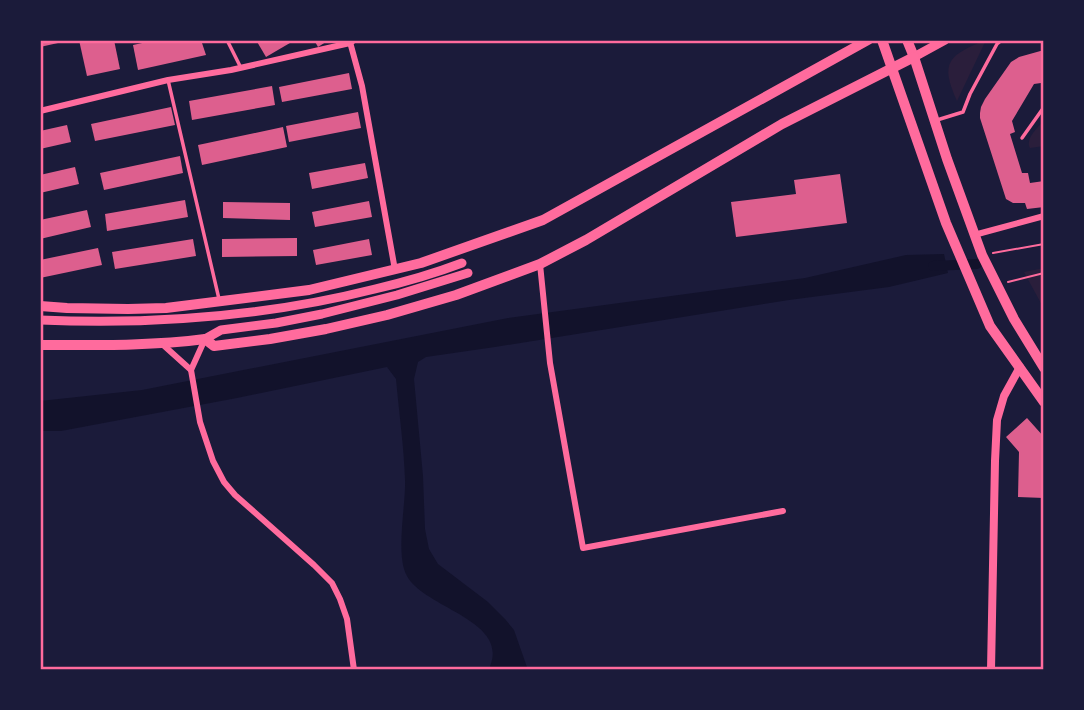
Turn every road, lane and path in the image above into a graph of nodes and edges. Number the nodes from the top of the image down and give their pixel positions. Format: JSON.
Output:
{"nodes":[{"id":1,"x":227,"y":40,"type":"edge"},
{"id":2,"x":868,"y":40,"type":"edge"},
{"id":3,"x":882,"y":40,"type":"edge"},
{"id":4,"x":907,"y":40,"type":"edge"},
{"id":5,"x":945,"y":40,"type":"edge"},
{"id":6,"x":1002,"y":40,"type":"edge"},
{"id":7,"x":351,"y":41,"type":"edge"},
{"id":8,"x":914,"y":57,"type":"junction"},
{"id":9,"x":241,"y":68,"type":"junction"},
{"id":10,"x":891,"y":68,"type":"junction"},
{"id":11,"x":169,"y":80,"type":"junction"},
{"id":12,"x":1044,"y":107,"type":"edge"},
{"id":13,"x":40,"y":111,"type":"edge"},
{"id":14,"x":935,"y":120,"type":"junction"},
{"id":15,"x":1022,"y":138,"type":"dead end"},
{"id":16,"x":1044,"y":216,"type":"edge"},
{"id":17,"x":974,"y":235,"type":"junction"},
{"id":18,"x":1044,"y":244,"type":"edge"},
{"id":19,"x":982,"y":255,"type":"junction"},
{"id":20,"x":462,"y":263,"type":"dead end"},
{"id":21,"x":540,"y":264,"type":"junction"},
{"id":22,"x":395,"y":270,"type":"junction"},
{"id":23,"x":468,"y":273,"type":"dead end"},
{"id":24,"x":1044,"y":273,"type":"edge"},
{"id":25,"x":996,"y":284,"type":"junction"},
{"id":26,"x":220,"y":302,"type":"junction"},
{"id":27,"x":40,"y":306,"type":"edge"},
{"id":28,"x":40,"y":320,"type":"edge"},
{"id":29,"x":205,"y":339,"type":"junction"},
{"id":30,"x":161,"y":343,"type":"junction"},
{"id":31,"x":40,"y":345,"type":"edge"},
{"id":32,"x":1020,"y":367,"type":"junction"},
{"id":33,"x":1044,"y":368,"type":"edge"},
{"id":34,"x":191,"y":370,"type":"junction"},
{"id":35,"x":1043,"y":399,"type":"edge"},
{"id":36,"x":783,"y":511,"type":"dead end"},
{"id":37,"x":354,"y":670,"type":"edge"},
{"id":38,"x":991,"y":670,"type":"edge"}],
"edges":[{"from":1,"to":9,"type":"lane"},
{"from":2,"to":22,"type":"main road"},
{"from":3,"to":10,"type":"main road"},
{"from":4,"to":8,"type":"main road"},
{"from":5,"to":8,"type":"main road"},
{"from":6,"to":14,"type":"lane"},
{"from":7,"to":9,"type":"street"},
{"from":7,"to":22,"type":"street"},
{"from":8,"to":10,"type":"main road"},
{"from":8,"to":14,"type":"main road"},
{"from":9,"to":11,"type":"street"},
{"from":10,"to":21,"type":"main road"},
{"from":10,"to":32,"type":"main road"},
{"from":11,"to":13,"type":"street"},
{"from":11,"to":26,"type":"lane"},
{"from":12,"to":15,"type":"lane"},
{"from":14,"to":17,"type":"main road"},
{"from":16,"to":17,"type":"street"},
{"from":17,"to":19,"type":"main road"},
{"from":18,"to":19,"type":"path"},
{"from":19,"to":25,"type":"main road"},
{"from":20,"to":28,"type":"main road"},
{"from":21,"to":29,"type":"main road"},
{"from":21,"to":36,"type":"street"},
{"from":22,"to":26,"type":"main road"},
{"from":23,"to":29,"type":"main road"},
{"from":24,"to":25,"type":"path"},
{"from":25,"to":33,"type":"main road"},
{"from":26,"to":27,"type":"main road"},
{"from":29,"to":30,"type":"main road"},
{"from":29,"to":34,"type":"street"},
{"from":30,"to":31,"type":"main road"},
{"from":30,"to":34,"type":"street"},
{"from":32,"to":35,"type":"main road"},
{"from":32,"to":38,"type":"street"},
{"from":34,"to":37,"type":"street"}]}
